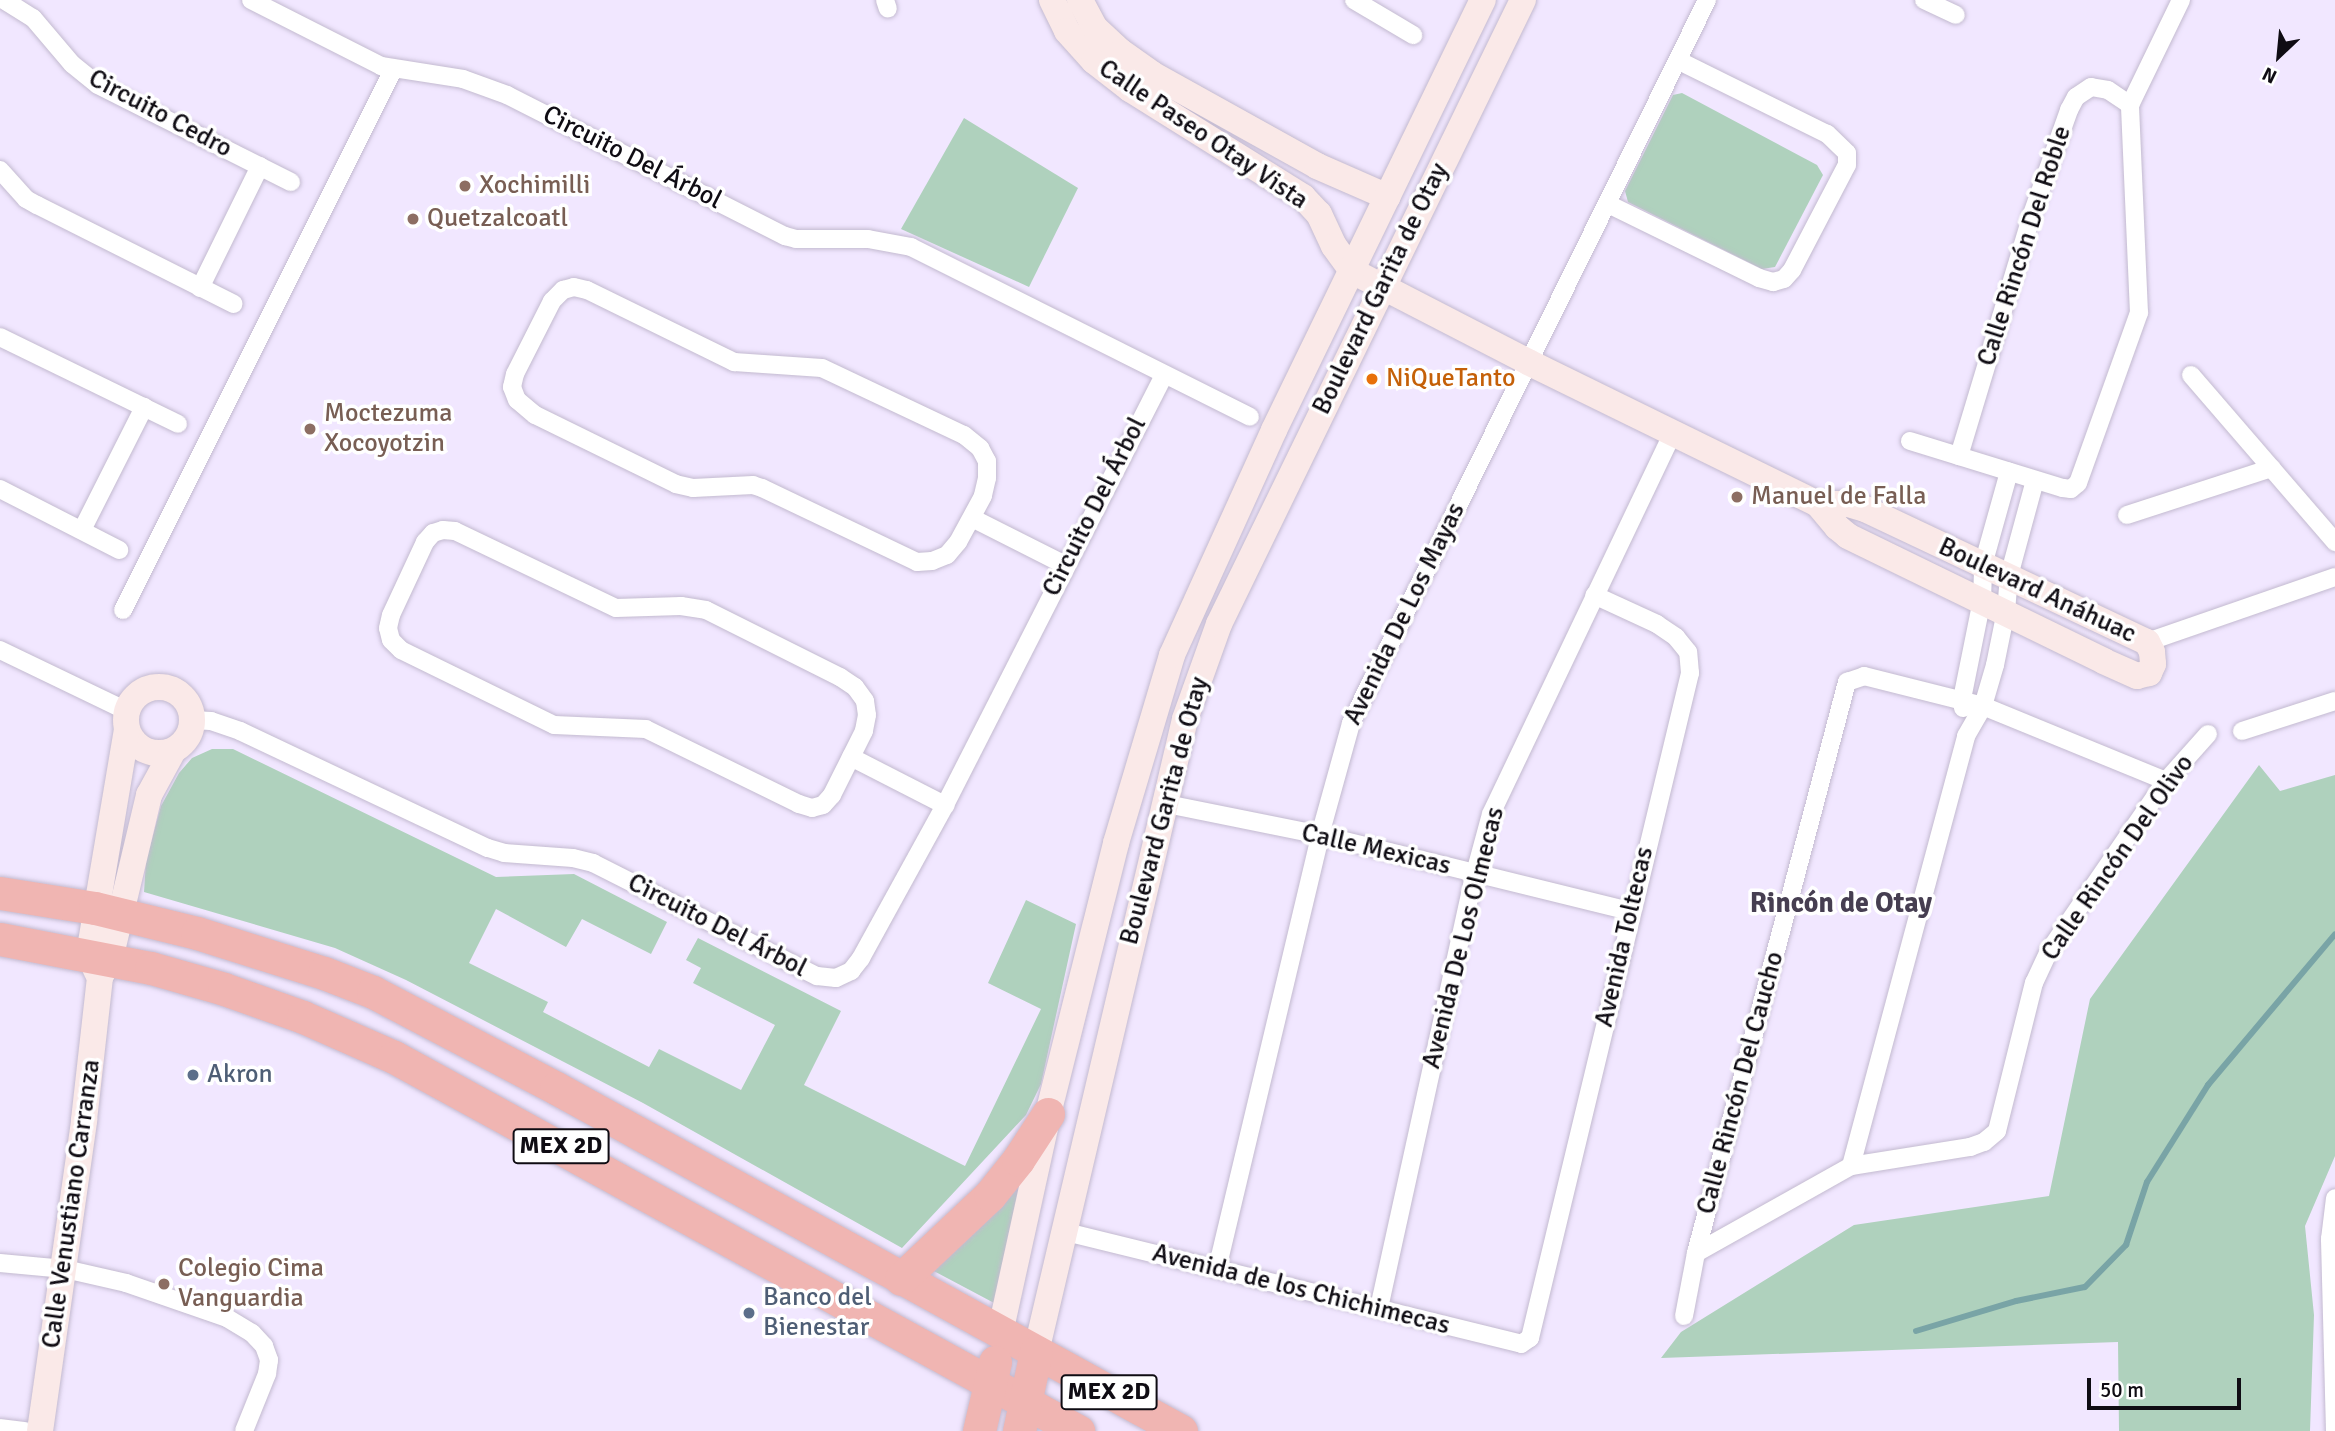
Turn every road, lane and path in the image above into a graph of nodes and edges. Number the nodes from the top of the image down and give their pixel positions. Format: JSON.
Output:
{"nodes":[{"id":1,"x":4,"y":0,"type":"edge"},
{"id":2,"x":251,"y":0,"type":"edge"},
{"id":3,"x":1052,"y":0,"type":"edge"},
{"id":4,"x":1080,"y":0,"type":"edge"},
{"id":5,"x":1354,"y":0,"type":"edge"},
{"id":6,"x":1483,"y":0,"type":"edge"},
{"id":7,"x":1523,"y":0,"type":"edge"},
{"id":8,"x":1707,"y":0,"type":"edge"},
{"id":9,"x":1924,"y":0,"type":"edge"},
{"id":10,"x":2181,"y":0,"type":"edge"},
{"id":11,"x":1956,"y":15,"type":"dead end"},
{"id":12,"x":1413,"y":35,"type":"dead end"},
{"id":13,"x":1679,"y":61,"type":"junction"},
{"id":14,"x":393,"y":70,"type":"junction"},
{"id":15,"x":2130,"y":105,"type":"junction"},
{"id":16,"x":260,"y":166,"type":"junction"},
{"id":17,"x":1317,"y":166,"type":"junction"},
{"id":18,"x":0,"y":170,"type":"edge"},
{"id":19,"x":291,"y":182,"type":"dead end"},
{"id":20,"x":1303,"y":197,"type":"junction"},
{"id":21,"x":1388,"y":197,"type":"junction"},
{"id":22,"x":1608,"y":204,"type":"junction"},
{"id":23,"x":1352,"y":271,"type":"junction"},
{"id":24,"x":1382,"y":286,"type":"junction"},
{"id":25,"x":200,"y":288,"type":"junction"},
{"id":26,"x":234,"y":304,"type":"dead end"},
{"id":27,"x":0,"y":337,"type":"edge"},
{"id":28,"x":1528,"y":362,"type":"junction"},
{"id":29,"x":1164,"y":375,"type":"junction"},
{"id":30,"x":2191,"y":375,"type":"dead end"},
{"id":31,"x":144,"y":407,"type":"junction"},
{"id":32,"x":1250,"y":417,"type":"dead end"},
{"id":33,"x":178,"y":424,"type":"dead end"},
{"id":34,"x":1672,"y":434,"type":"junction"},
{"id":35,"x":1910,"y":441,"type":"dead end"},
{"id":36,"x":1959,"y":456,"type":"junction"},
{"id":37,"x":2272,"y":468,"type":"junction"},
{"id":38,"x":2009,"y":472,"type":"junction"},
{"id":39,"x":2035,"y":480,"type":"junction"},
{"id":40,"x":0,"y":489,"type":"edge"},
{"id":41,"x":1818,"y":504,"type":"junction"},
{"id":42,"x":2127,"y":515,"type":"dead end"},
{"id":43,"x":972,"y":518,"type":"junction"},
{"id":44,"x":82,"y":530,"type":"junction"},
{"id":45,"x":2335,"y":542,"type":"edge"},
{"id":46,"x":119,"y":550,"type":"dead end"},
{"id":47,"x":1065,"y":565,"type":"junction"},
{"id":48,"x":1983,"y":565,"type":"junction"},
{"id":49,"x":2009,"y":576,"type":"junction"},
{"id":50,"x":2335,"y":576,"type":"edge"},
{"id":51,"x":1594,"y":595,"type":"junction"},
{"id":52,"x":1982,"y":600,"type":"junction"},
{"id":53,"x":122,"y":610,"type":"dead end"},
{"id":54,"x":2006,"y":611,"type":"junction"},
{"id":55,"x":2118,"y":629,"type":"junction"},
{"id":56,"x":2147,"y":642,"type":"junction"},
{"id":57,"x":0,"y":650,"type":"edge"},
{"id":58,"x":2104,"y":661,"type":"junction"},
{"id":59,"x":1962,"y":699,"type":"junction"},
{"id":60,"x":2335,"y":701,"type":"edge"},
{"id":61,"x":1983,"y":706,"type":"junction"},
{"id":62,"x":192,"y":720,"type":"junction"},
{"id":63,"x":127,"y":721,"type":"junction"},
{"id":64,"x":2242,"y":731,"type":"dead end"},
{"id":65,"x":2208,"y":734,"type":"dead end"},
{"id":66,"x":1966,"y":736,"type":"junction"},
{"id":67,"x":173,"y":751,"type":"junction"},
{"id":68,"x":851,"y":757,"type":"junction"},
{"id":69,"x":2166,"y":781,"type":"junction"},
{"id":70,"x":1163,"y":803,"type":"junction"},
{"id":71,"x":945,"y":805,"type":"junction"},
{"id":72,"x":1320,"y":835,"type":"junction"},
{"id":73,"x":1475,"y":873,"type":"junction"},
{"id":74,"x":0,"y":893,"type":"edge"},
{"id":75,"x":107,"y":911,"type":"junction"},
{"id":76,"x":1630,"y":912,"type":"junction"},
{"id":77,"x":0,"y":939,"type":"edge"},
{"id":78,"x":99,"y":963,"type":"junction"},
{"id":79,"x":1048,"y":1114,"type":"junction"},
{"id":80,"x":1851,"y":1166,"type":"junction"},
{"id":81,"x":2335,"y":1200,"type":"edge"},
{"id":82,"x":1062,"y":1231,"type":"junction"},
{"id":83,"x":1696,"y":1253,"type":"junction"},
{"id":84,"x":0,"y":1264,"type":"edge"},
{"id":85,"x":65,"y":1269,"type":"junction"},
{"id":86,"x":1217,"y":1269,"type":"junction"},
{"id":87,"x":901,"y":1279,"type":"junction"},
{"id":88,"x":1379,"y":1308,"type":"junction"},
{"id":89,"x":1684,"y":1316,"type":"dead end"},
{"id":90,"x":2335,"y":1324,"type":"edge"},
{"id":91,"x":1533,"y":1331,"type":"joint"},
{"id":92,"x":1000,"y":1333,"type":"junction"},
{"id":93,"x":1036,"y":1352,"type":"junction"},
{"id":94,"x":991,"y":1383,"type":"junction"},
{"id":95,"x":1022,"y":1417,"type":"edge"},
{"id":96,"x":0,"y":1428,"type":"edge"},
{"id":97,"x":25,"y":1431,"type":"edge"},
{"id":98,"x":40,"y":1431,"type":"edge"},
{"id":99,"x":244,"y":1431,"type":"edge"},
{"id":100,"x":979,"y":1431,"type":"edge"},
{"id":101,"x":1078,"y":1431,"type":"edge"},
{"id":102,"x":1181,"y":1431,"type":"edge"},
{"id":103,"x":2334,"y":1431,"type":"edge"}],
"edges":[{"from":1,"to":16,"type":"street","name":"Circuito Cedro"},
{"from":2,"to":14,"type":"street","name":"Circuito Del Árbol"},
{"from":3,"to":20,"type":"street","name":"Calle Paseo Otay Vista"},
{"from":4,"to":17,"type":"street","name":"Calle Paseo Otay Vista"},
{"from":5,"to":12,"type":"street"},
{"from":6,"to":21,"type":"street","name":"Boulevard Garita de Otay"},
{"from":7,"to":24,"type":"street","name":"Boulevard Garita de Otay"},
{"from":8,"to":13,"type":"street","name":"Avenida De Los Mayas"},
{"from":9,"to":11,"type":"street"},
{"from":10,"to":15,"type":"street"},
{"from":13,"to":22,"type":"street","name":"Avenida De Los Mayas"},
{"from":13,"to":22,"type":"street"},
{"from":14,"to":29,"type":"street","name":"Circuito Del Árbol"},
{"from":14,"to":53,"type":"street"},
{"from":15,"to":36,"type":"street","name":"Calle Rincón Del Roble"},
{"from":15,"to":39,"type":"street"},
{"from":16,"to":19,"type":"street","name":"Circuito Cedro"},
{"from":16,"to":25,"type":"street","name":"Circuito Cedro"},
{"from":17,"to":20,"type":"street"},
{"from":17,"to":21,"type":"street","name":"Calle Paseo Otay Vista"},
{"from":18,"to":25,"type":"street"},
{"from":20,"to":23,"type":"street","name":"Calle Paseo Otay Vista"},
{"from":21,"to":23,"type":"street","name":"Boulevard Garita de Otay"},
{"from":22,"to":28,"type":"street","name":"Avenida De Los Mayas"},
{"from":23,"to":24,"type":"street","name":"Boulevard Anáhuac"},
{"from":23,"to":79,"type":"street","name":"Boulevard Garita de Otay"},
{"from":24,"to":28,"type":"street","name":"Boulevard Anáhuac"},
{"from":24,"to":70,"type":"street","name":"Boulevard Garita de Otay"},
{"from":25,"to":26,"type":"street"},
{"from":27,"to":31,"type":"street"},
{"from":28,"to":34,"type":"street","name":"Boulevard Anáhuac"},
{"from":28,"to":72,"type":"street","name":"Avenida De Los Mayas"},
{"from":29,"to":32,"type":"street","name":"Circuito Del Árbol"},
{"from":29,"to":47,"type":"street","name":"Circuito Del Árbol"},
{"from":30,"to":37,"type":"street"},
{"from":31,"to":33,"type":"street"},
{"from":31,"to":44,"type":"street"},
{"from":34,"to":41,"type":"street","name":"Boulevard Anáhuac"},
{"from":34,"to":51,"type":"street","name":"Avenida De Los Olmecas"},
{"from":35,"to":36,"type":"street"},
{"from":36,"to":38,"type":"street"},
{"from":37,"to":42,"type":"street"},
{"from":37,"to":45,"type":"street"},
{"from":38,"to":39,"type":"street"},
{"from":38,"to":48,"type":"street"},
{"from":39,"to":49,"type":"street"},
{"from":40,"to":44,"type":"street"},
{"from":41,"to":48,"type":"street","name":"Boulevard Anáhuac"},
{"from":41,"to":52,"type":"street","name":"Boulevard Anáhuac"},
{"from":43,"to":43,"type":"street"},
{"from":43,"to":47,"type":"street"},
{"from":44,"to":46,"type":"street"},
{"from":47,"to":71,"type":"street","name":"Circuito Del Árbol"},
{"from":48,"to":49,"type":"street","name":"Boulevard Anáhuac"},
{"from":48,"to":52,"type":"street"},
{"from":49,"to":54,"type":"street"},
{"from":49,"to":55,"type":"street","name":"Boulevard Anáhuac"},
{"from":50,"to":56,"type":"street"},
{"from":51,"to":73,"type":"street","name":"Avenida De Los Olmecas"},
{"from":51,"to":76,"type":"street","name":"Avenida Toltecas"},
{"from":52,"to":54,"type":"street","name":"Boulevard Anáhuac"},
{"from":52,"to":59,"type":"street"},
{"from":54,"to":58,"type":"street","name":"Boulevard Anáhuac"},
{"from":54,"to":61,"type":"street"},
{"from":55,"to":56,"type":"street","name":"Boulevard Anáhuac"},
{"from":55,"to":58,"type":"street"},
{"from":56,"to":58,"type":"street","name":"Boulevard Anáhuac"},
{"from":57,"to":63,"type":"street"},
{"from":59,"to":61,"type":"street","name":"Calle Rincón Del Caucho"},
{"from":59,"to":66,"type":"street"},
{"from":59,"to":83,"type":"street","name":"Calle Rincón Del Caucho"},
{"from":60,"to":64,"type":"street"},
{"from":61,"to":66,"type":"street"},
{"from":61,"to":69,"type":"street","name":"Calle Rincón Del Caucho"},
{"from":62,"to":63,"type":"street"},
{"from":62,"to":67,"type":"street"},
{"from":62,"to":71,"type":"street","name":"Circuito Del Árbol"},
{"from":63,"to":67,"type":"street"},
{"from":63,"to":75,"type":"street"},
{"from":65,"to":69,"type":"street","name":"Calle Rincón Del Olivo"},
{"from":66,"to":80,"type":"street"},
{"from":67,"to":75,"type":"street"},
{"from":68,"to":68,"type":"street"},
{"from":68,"to":71,"type":"street"},
{"from":69,"to":80,"type":"street","name":"Calle Rincón Del Olivo"},
{"from":70,"to":72,"type":"street","name":"Calle Mexicas"},
{"from":70,"to":82,"type":"street","name":"Boulevard Garita de Otay"},
{"from":72,"to":73,"type":"street","name":"Calle Mexicas"},
{"from":72,"to":86,"type":"street","name":"Avenida De Los Mayas"},
{"from":73,"to":76,"type":"street","name":"Calle Mexicas"},
{"from":73,"to":88,"type":"street","name":"Avenida De Los Olmecas"},
{"from":74,"to":75,"type":"highway","number":"MEX 2D"},
{"from":75,"to":78,"type":"street","name":"Calle Venustiano Carranza"},
{"from":75,"to":87,"type":"highway","number":"MEX 2D"},
{"from":76,"to":91,"type":"street","name":"Avenida Toltecas"},
{"from":77,"to":78,"type":"highway","number":"MEX 2D"},
{"from":78,"to":85,"type":"street","name":"Calle Venustiano Carranza"},
{"from":78,"to":94,"type":"highway","number":"MEX 2D"},
{"from":79,"to":87,"type":"highway"},
{"from":79,"to":92,"type":"street","name":"Boulevard Garita de Otay"},
{"from":80,"to":83,"type":"street"},
{"from":81,"to":90,"type":"street"},
{"from":82,"to":86,"type":"street","name":"Avenida de los Chichimecas"},
{"from":82,"to":93,"type":"street","name":"Boulevard Garita de Otay"},
{"from":83,"to":89,"type":"street","name":"Calle Rincón Del Caucho"},
{"from":84,"to":85,"type":"street"},
{"from":85,"to":98,"type":"street","name":"Calle Venustiano Carranza"},
{"from":85,"to":99,"type":"street"},
{"from":86,"to":88,"type":"street","name":"Avenida de los Chichimecas"},
{"from":87,"to":92,"type":"highway","number":"MEX 2D"},
{"from":88,"to":91,"type":"street","name":"Avenida de los Chichimecas"},
{"from":90,"to":103,"type":"street"},
{"from":92,"to":93,"type":"highway","number":"MEX 2D"},
{"from":92,"to":94,"type":"highway","name":"Boulevard Garita de Otay"},
{"from":93,"to":95,"type":"highway","name":"Boulevard Garita de Otay"},
{"from":93,"to":102,"type":"highway","number":"MEX 2D"},
{"from":94,"to":95,"type":"highway","number":"MEX 2D"},
{"from":94,"to":100,"type":"highway","name":"Boulevard Garita de Otay"},
{"from":95,"to":101,"type":"highway","number":"MEX 2D"},
{"from":96,"to":97,"type":"street"}]}
